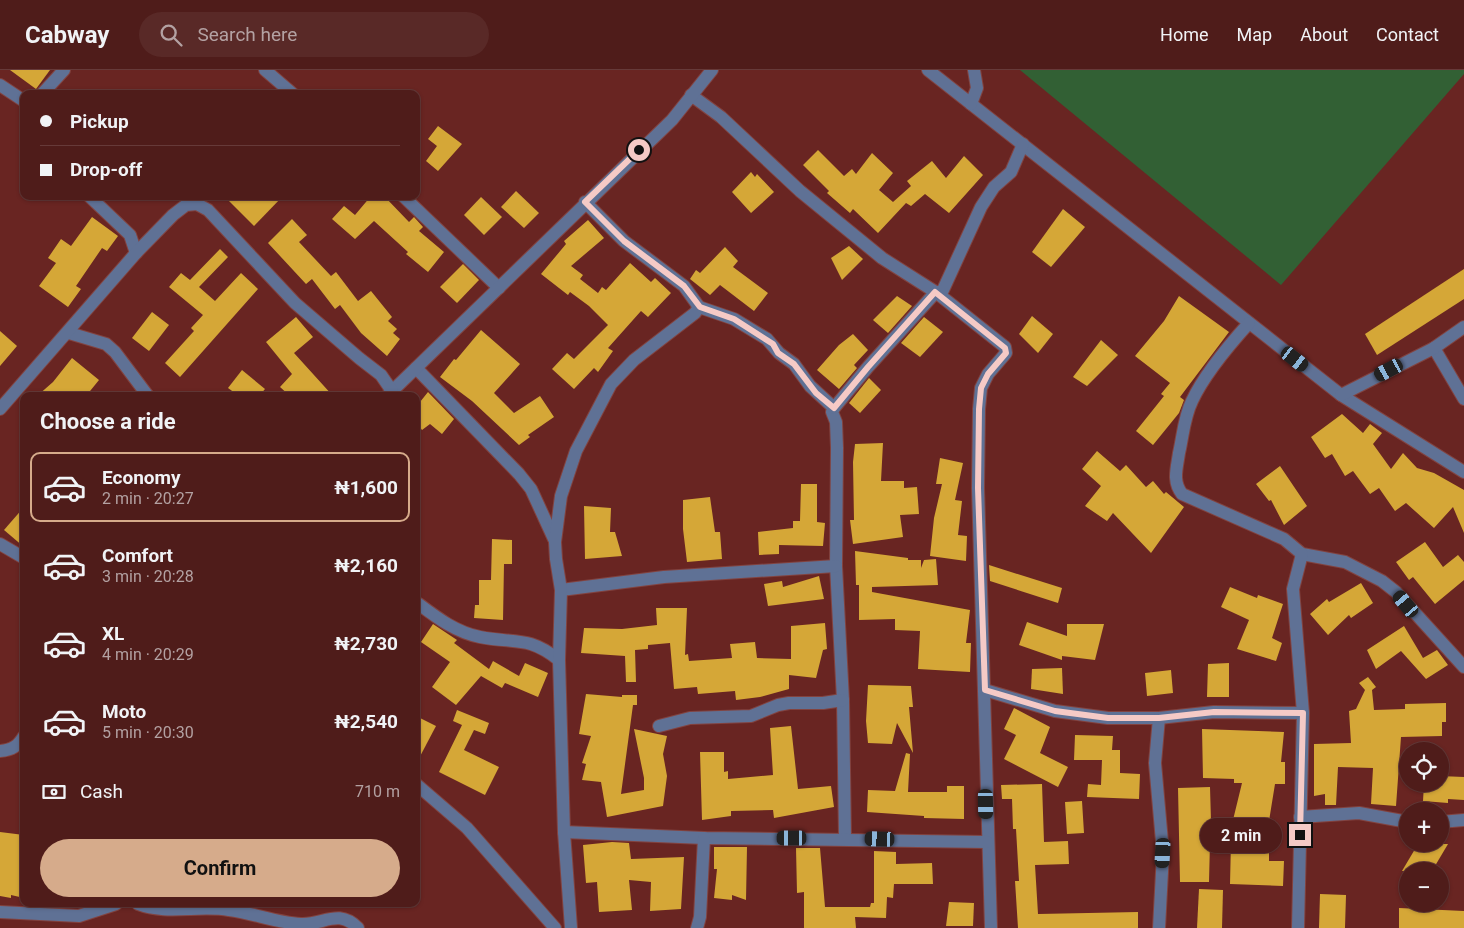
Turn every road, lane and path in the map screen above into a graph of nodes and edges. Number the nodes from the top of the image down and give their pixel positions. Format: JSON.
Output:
{"nodes":[{"id":1,"x":64,"y":70,"type":"edge"},
{"id":2,"x":264,"y":70,"type":"edge"},
{"id":3,"x":712,"y":70,"type":"edge"},
{"id":4,"x":928,"y":70,"type":"edge"},
{"id":5,"x":974,"y":70,"type":"edge"},
{"id":6,"x":0,"y":85,"type":"edge"},
{"id":7,"x":46,"y":90,"type":"edge"},
{"id":8,"x":288,"y":90,"type":"edge"},
{"id":9,"x":691,"y":95,"type":"junction"},
{"id":10,"x":20,"y":98,"type":"edge"},
{"id":11,"x":971,"y":104,"type":"junction"},
{"id":12,"x":1023,"y":144,"type":"junction"},
{"id":13,"x":93,"y":200,"type":"edge"},
{"id":14,"x":408,"y":200,"type":"edge"},
{"id":15,"x":585,"y":202,"type":"junction"},
{"id":16,"x":136,"y":254,"type":"junction"},
{"id":17,"x":499,"y":288,"type":"junction"},
{"id":18,"x":936,"y":293,"type":"junction"},
{"id":19,"x":700,"y":307,"type":"junction"},
{"id":20,"x":1249,"y":322,"type":"junction"},
{"id":21,"x":1464,"y":327,"type":"edge"},
{"id":22,"x":69,"y":333,"type":"junction"},
{"id":23,"x":1434,"y":348,"type":"junction"},
{"id":24,"x":416,"y":368,"type":"junction"},
{"id":25,"x":145,"y":392,"type":"edge"},
{"id":26,"x":388,"y":392,"type":"edge"},
{"id":27,"x":391,"y":392,"type":"edge"},
{"id":28,"x":1341,"y":395,"type":"junction"},
{"id":29,"x":1464,"y":399,"type":"edge"},
{"id":30,"x":834,"y":408,"type":"junction"},
{"id":31,"x":0,"y":409,"type":"edge"},
{"id":32,"x":1464,"y":472,"type":"edge"},
{"id":33,"x":555,"y":542,"type":"junction"},
{"id":34,"x":0,"y":544,"type":"edge"},
{"id":35,"x":1302,"y":554,"type":"junction"},
{"id":36,"x":20,"y":556,"type":"edge"},
{"id":37,"x":836,"y":566,"type":"junction"},
{"id":38,"x":561,"y":590,"type":"junction"},
{"id":39,"x":420,"y":605,"type":"edge"},
{"id":40,"x":559,"y":660,"type":"junction"},
{"id":41,"x":1464,"y":667,"type":"edge"},
{"id":42,"x":985,"y":690,"type":"junction"},
{"id":43,"x":843,"y":700,"type":"junction"},
{"id":44,"x":1303,"y":713,"type":"junction"},
{"id":45,"x":1159,"y":718,"type":"junction"},
{"id":46,"x":659,"y":726,"type":"dead end"},
{"id":47,"x":20,"y":743,"type":"edge"},
{"id":48,"x":0,"y":750,"type":"edge"},
{"id":49,"x":420,"y":788,"type":"edge"},
{"id":50,"x":1300,"y":817,"type":"junction"},
{"id":51,"x":1399,"y":820,"type":"edge"},
{"id":52,"x":1464,"y":820,"type":"edge"},
{"id":53,"x":1449,"y":821,"type":"edge"},
{"id":54,"x":564,"y":832,"type":"junction"},
{"id":55,"x":704,"y":838,"type":"junction"},
{"id":56,"x":845,"y":838,"type":"junction"},
{"id":57,"x":987,"y":842,"type":"junction"},
{"id":58,"x":107,"y":907,"type":"edge"},
{"id":59,"x":148,"y":907,"type":"edge"},
{"id":60,"x":0,"y":912,"type":"edge"},
{"id":61,"x":358,"y":928,"type":"edge"},
{"id":62,"x":555,"y":928,"type":"edge"},
{"id":63,"x":571,"y":928,"type":"edge"},
{"id":64,"x":697,"y":928,"type":"edge"},
{"id":65,"x":991,"y":928,"type":"edge"},
{"id":66,"x":1159,"y":928,"type":"edge"},
{"id":67,"x":1298,"y":928,"type":"edge"}],
"edges":[{"from":1,"to":7,"type":"street"},
{"from":2,"to":8,"type":"street"},
{"from":3,"to":9,"type":"street"},
{"from":4,"to":11,"type":"street"},
{"from":5,"to":11,"type":"street"},
{"from":6,"to":10,"type":"street"},
{"from":9,"to":15,"type":"street"},
{"from":9,"to":18,"type":"street"},
{"from":11,"to":12,"type":"street"},
{"from":12,"to":18,"type":"street"},
{"from":12,"to":20,"type":"street"},
{"from":13,"to":16,"type":"street"},
{"from":14,"to":17,"type":"street"},
{"from":15,"to":17,"type":"street"},
{"from":15,"to":19,"type":"street"},
{"from":16,"to":22,"type":"street"},
{"from":16,"to":26,"type":"street"},
{"from":17,"to":24,"type":"street"},
{"from":18,"to":30,"type":"street"},
{"from":18,"to":42,"type":"street"},
{"from":19,"to":30,"type":"street"},
{"from":19,"to":33,"type":"street"},
{"from":20,"to":28,"type":"street"},
{"from":20,"to":35,"type":"street"},
{"from":21,"to":23,"type":"street"},
{"from":22,"to":25,"type":"street"},
{"from":22,"to":31,"type":"street"},
{"from":23,"to":28,"type":"street"},
{"from":23,"to":29,"type":"street"},
{"from":24,"to":27,"type":"street"},
{"from":24,"to":33,"type":"street"},
{"from":28,"to":32,"type":"street"},
{"from":30,"to":37,"type":"street"},
{"from":33,"to":38,"type":"street"},
{"from":34,"to":36,"type":"street"},
{"from":35,"to":41,"type":"street"},
{"from":35,"to":44,"type":"street"},
{"from":37,"to":38,"type":"street"},
{"from":37,"to":43,"type":"street"},
{"from":38,"to":40,"type":"street"},
{"from":39,"to":40,"type":"street"},
{"from":40,"to":54,"type":"street"},
{"from":42,"to":45,"type":"street"},
{"from":42,"to":57,"type":"street"},
{"from":43,"to":46,"type":"street"},
{"from":43,"to":56,"type":"street"},
{"from":44,"to":45,"type":"street"},
{"from":44,"to":50,"type":"street"},
{"from":45,"to":66,"type":"street"},
{"from":47,"to":48,"type":"street"},
{"from":49,"to":62,"type":"street"},
{"from":50,"to":51,"type":"street"},
{"from":50,"to":67,"type":"street"},
{"from":52,"to":53,"type":"street"},
{"from":54,"to":55,"type":"street"},
{"from":54,"to":63,"type":"street"},
{"from":55,"to":56,"type":"street"},
{"from":55,"to":64,"type":"street"},
{"from":56,"to":57,"type":"street"},
{"from":57,"to":65,"type":"street"},
{"from":58,"to":60,"type":"street"},
{"from":59,"to":61,"type":"street"}]}
